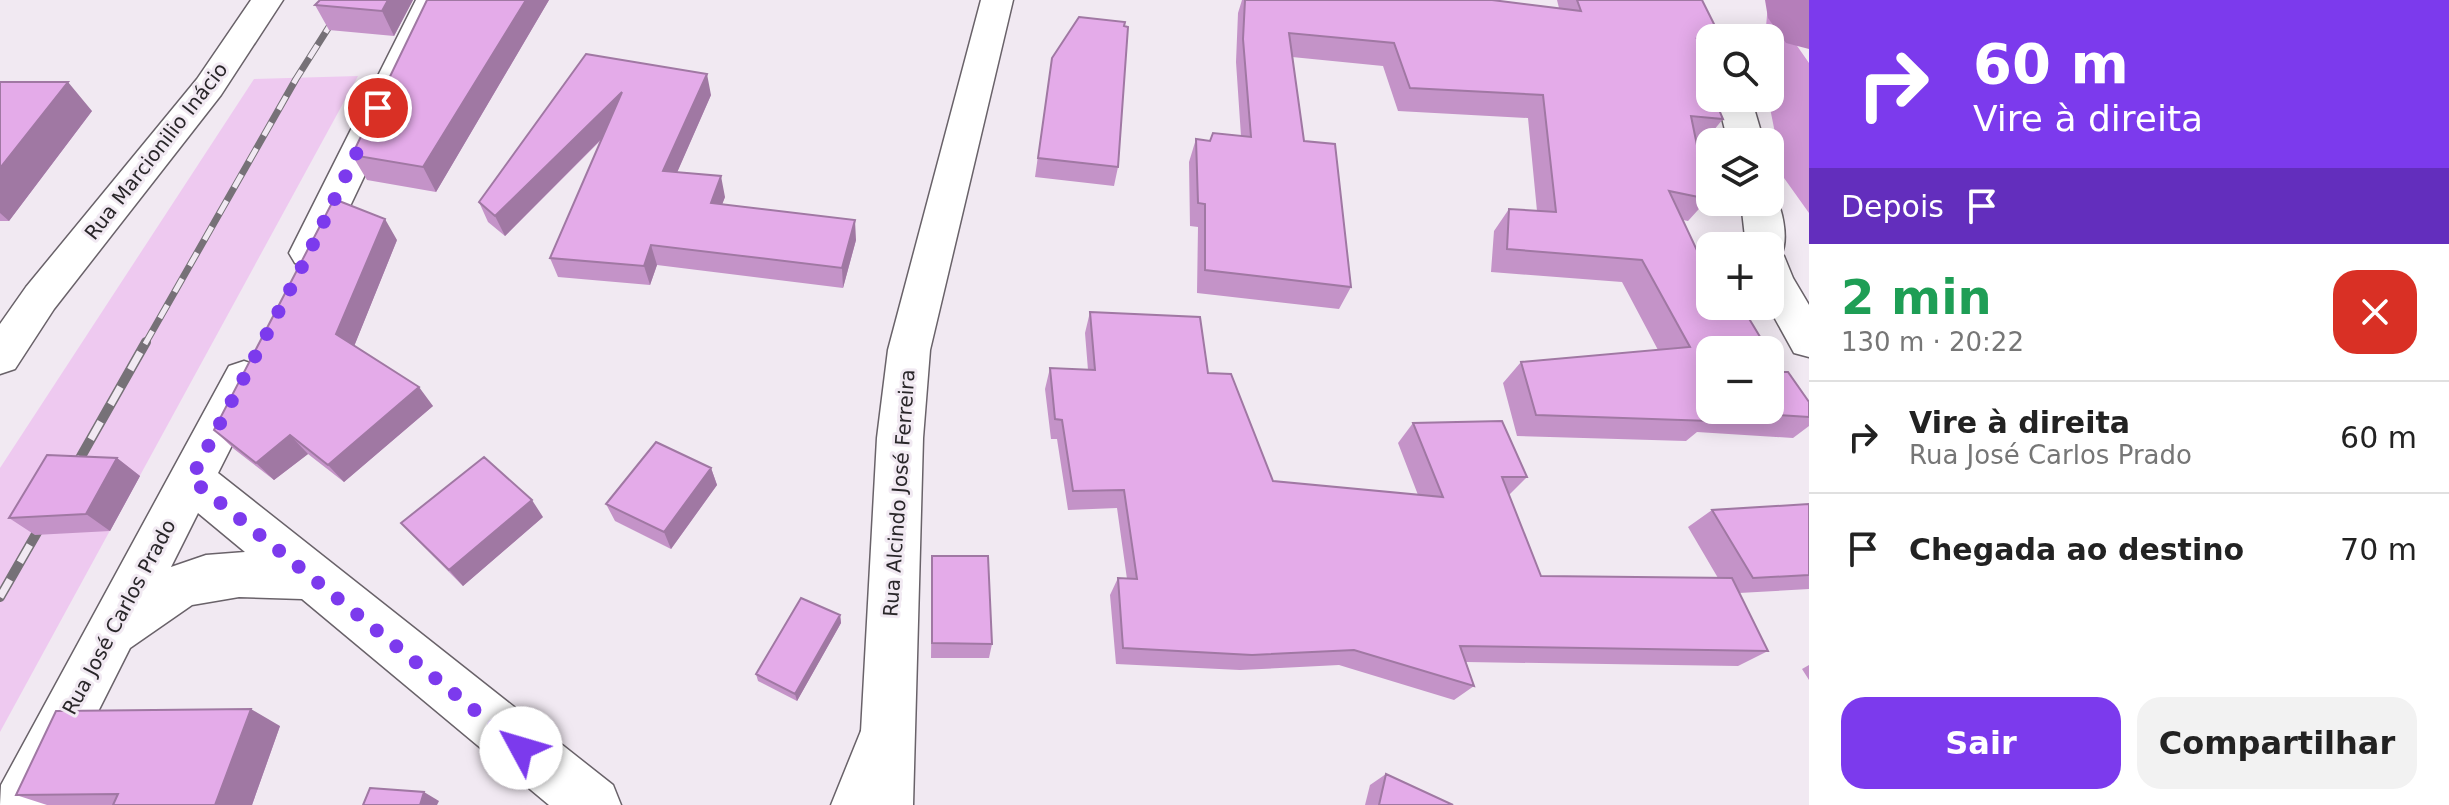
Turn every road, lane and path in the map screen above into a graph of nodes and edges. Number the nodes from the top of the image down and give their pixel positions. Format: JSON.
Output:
{"nodes":[{"id":1,"x":267,"y":0,"type":"edge"},
{"id":2,"x":432,"y":0,"type":"edge"},
{"id":3,"x":997,"y":0,"type":"edge"},
{"id":4,"x":291,"y":288,"type":"edge"},
{"id":5,"x":0,"y":296,"type":"edge"},
{"id":6,"x":40,"y":298,"type":"junction"},
{"id":7,"x":1784,"y":299,"type":"edge"},
{"id":8,"x":1809,"y":341,"type":"edge"},
{"id":9,"x":262,"y":343,"type":"edge"},
{"id":10,"x":0,"y":357,"type":"edge"},
{"id":11,"x":191,"y":479,"type":"junction"},
{"id":12,"x":307,"y":577,"type":"junction"},
{"id":13,"x":111,"y":633,"type":"junction"},
{"id":14,"x":886,"y":735,"type":"junction"},
{"id":15,"x":21,"y":805,"type":"edge"},
{"id":16,"x":593,"y":805,"type":"edge"},
{"id":17,"x":859,"y":805,"type":"edge"},
{"id":18,"x":885,"y":805,"type":"edge"}],
"edges":[{"from":1,"to":6,"type":"street","name":"Rua Marcionilio Inácio"},
{"from":2,"to":4,"type":"street"},
{"from":3,"to":14,"type":"street","name":"Rua Alcindo José Ferreira"},
{"from":5,"to":6,"type":"street"},
{"from":6,"to":10,"type":"street","name":"Rua Marcionilio Inácio"},
{"from":7,"to":8,"type":"street"},
{"from":9,"to":11,"type":"street","name":"Rua José Carlos Prado"},
{"from":11,"to":12,"type":"street"},
{"from":11,"to":13,"type":"street","name":"Rua José Carlos Prado"},
{"from":12,"to":13,"type":"street"},
{"from":12,"to":16,"type":"street"},
{"from":13,"to":15,"type":"street","name":"Rua José Carlos Prado"},
{"from":14,"to":17,"type":"street"},
{"from":14,"to":18,"type":"street","name":"Rua Alcindo José Ferreira"}]}
